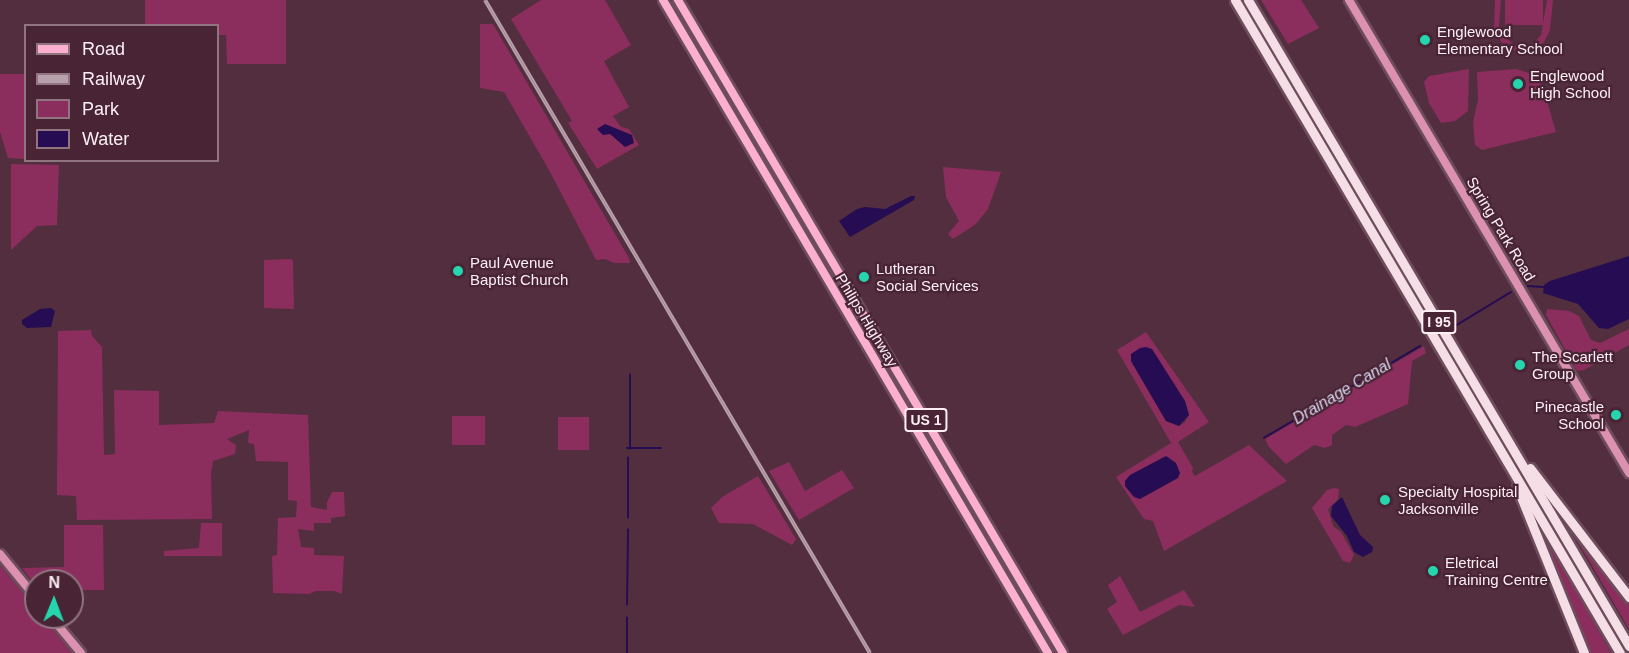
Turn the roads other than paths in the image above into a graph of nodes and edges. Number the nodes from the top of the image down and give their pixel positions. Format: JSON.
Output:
{"nodes":[{"id":1,"x":663,"y":0,"type":"edge"},
{"id":2,"x":678,"y":0,"type":"edge"},
{"id":3,"x":1235,"y":0,"type":"edge"},
{"id":4,"x":1248,"y":0,"type":"edge"},
{"id":5,"x":1349,"y":0,"type":"edge"},
{"id":6,"x":1508,"y":439,"type":"junction"},
{"id":7,"x":1502,"y":452,"type":"junction"},
{"id":8,"x":1629,"y":473,"type":"edge"},
{"id":9,"x":0,"y":554,"type":"edge"},
{"id":10,"x":24,"y":583,"type":"edge"},
{"id":11,"x":1629,"y":597,"type":"edge"},
{"id":12,"x":61,"y":629,"type":"edge"},
{"id":13,"x":1629,"y":645,"type":"edge"},
{"id":14,"x":1619,"y":652,"type":"edge"},
{"id":15,"x":81,"y":653,"type":"edge"},
{"id":16,"x":1048,"y":653,"type":"edge"},
{"id":17,"x":1063,"y":653,"type":"edge"},
{"id":18,"x":1584,"y":653,"type":"edge"}],
"edges":[{"from":1,"to":16,"type":"main road","name":"Philips Highway","number":"US 1"},
{"from":2,"to":17,"type":"main road","name":"Philips Highway","number":"US 1"},
{"from":3,"to":7,"type":"highway","number":"I 95"},
{"from":4,"to":6,"type":"highway","number":"I 95"},
{"from":5,"to":8,"type":"main road","name":"Spring Park Road"},
{"from":6,"to":11,"type":"highway"},
{"from":6,"to":13,"type":"highway","number":"I 95"},
{"from":7,"to":14,"type":"highway","number":"I 95"},
{"from":7,"to":18,"type":"highway"},
{"from":9,"to":10,"type":"main road"},
{"from":12,"to":15,"type":"main road"}]}
